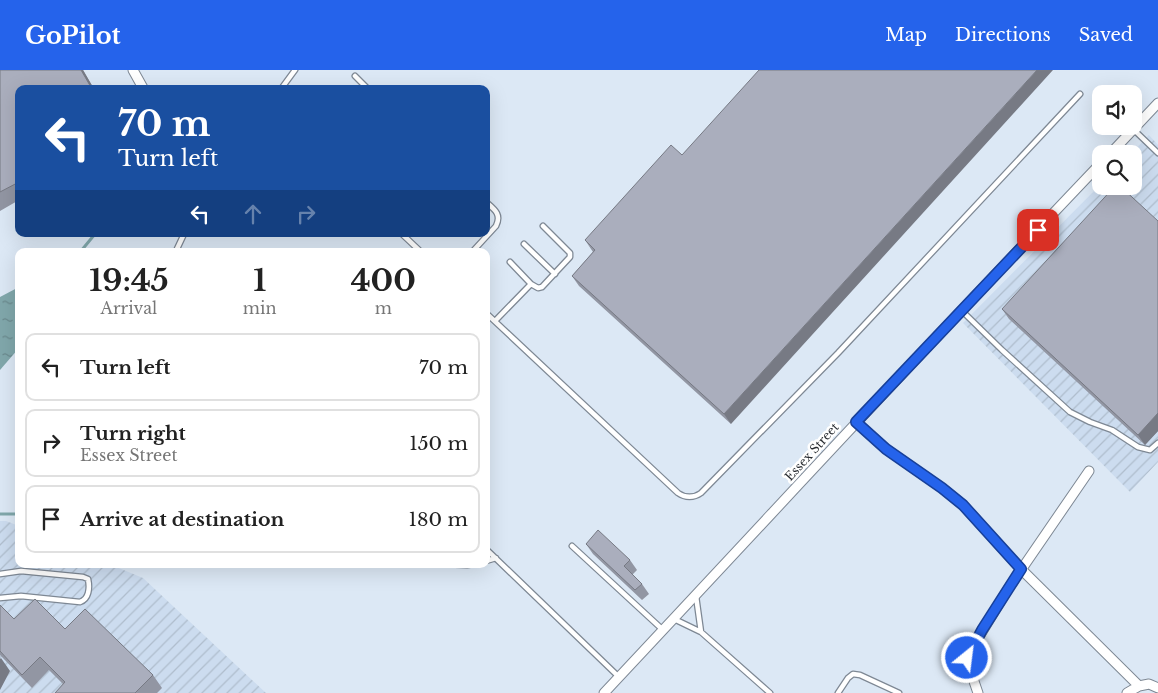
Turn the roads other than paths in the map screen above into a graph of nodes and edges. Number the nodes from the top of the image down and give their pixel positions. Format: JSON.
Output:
{"nodes":[{"id":1,"x":133,"y":70,"type":"edge"},
{"id":2,"x":295,"y":70,"type":"edge"},
{"id":3,"x":355,"y":76,"type":"dead end"},
{"id":4,"x":141,"y":85,"type":"edge"},
{"id":5,"x":284,"y":85,"type":"edge"},
{"id":6,"x":364,"y":85,"type":"edge"},
{"id":7,"x":1080,"y":94,"type":"dead end"},
{"id":8,"x":1158,"y":103,"type":"edge"},
{"id":9,"x":1142,"y":120,"type":"edge"},
{"id":10,"x":1127,"y":135,"type":"edge"},
{"id":11,"x":1139,"y":135,"type":"edge"},
{"id":12,"x":1118,"y":145,"type":"edge"},
{"id":13,"x":1158,"y":153,"type":"edge"},
{"id":14,"x":1092,"y":172,"type":"edge"},
{"id":15,"x":490,"y":206,"type":"edge"},
{"id":16,"x":543,"y":226,"type":"dead end"},
{"id":17,"x":490,"y":233,"type":"edge"},
{"id":18,"x":405,"y":237,"type":"edge"},
{"id":19,"x":486,"y":237,"type":"edge"},
{"id":20,"x":524,"y":244,"type":"dead end"},
{"id":21,"x":417,"y":248,"type":"edge"},
{"id":22,"x":476,"y":248,"type":"edge"},
{"id":23,"x":510,"y":262,"type":"dead end"},
{"id":24,"x":555,"y":274,"type":"junction"},
{"id":25,"x":531,"y":284,"type":"junction"},
{"id":26,"x":961,"y":310,"type":"junction"},
{"id":27,"x":490,"y":317,"type":"edge"},
{"id":28,"x":495,"y":321,"type":"junction"},
{"id":29,"x":856,"y":422,"type":"junction"},
{"id":30,"x":1158,"y":443,"type":"edge"},
{"id":31,"x":1089,"y":471,"type":"dead end"},
{"id":32,"x":572,"y":546,"type":"dead end"},
{"id":33,"x":490,"y":553,"type":"edge"},
{"id":34,"x":496,"y":558,"type":"junction"},
{"id":35,"x":490,"y":560,"type":"edge"},
{"id":36,"x":1021,"y":569,"type":"junction"},
{"id":37,"x":0,"y":574,"type":"edge"},
{"id":38,"x":696,"y":596,"type":"junction"},
{"id":39,"x":0,"y":598,"type":"edge"},
{"id":40,"x":674,"y":619,"type":"junction"},
{"id":41,"x":663,"y":630,"type":"junction"},
{"id":42,"x":701,"y":632,"type":"junction"},
{"id":43,"x":619,"y":677,"type":"junction"},
{"id":44,"x":1139,"y":686,"type":"junction"},
{"id":45,"x":1158,"y":688,"type":"edge"},
{"id":46,"x":604,"y":693,"type":"edge"},
{"id":47,"x":770,"y":693,"type":"edge"},
{"id":48,"x":838,"y":693,"type":"edge"},
{"id":49,"x":899,"y":693,"type":"edge"},
{"id":50,"x":978,"y":693,"type":"edge"},
{"id":51,"x":1127,"y":693,"type":"edge"}],
"edges":[{"from":1,"to":4,"type":"street"},
{"from":2,"to":5,"type":"lane"},
{"from":3,"to":6,"type":"lane"},
{"from":7,"to":28,"type":"lane"},
{"from":8,"to":9,"type":"street"},
{"from":10,"to":12,"type":"street"},
{"from":11,"to":13,"type":"lane"},
{"from":14,"to":26,"type":"street","name":"Essex Street"},
{"from":15,"to":17,"type":"lane"},
{"from":16,"to":24,"type":"lane"},
{"from":18,"to":21,"type":"lane"},
{"from":19,"to":22,"type":"lane"},
{"from":20,"to":24,"type":"lane"},
{"from":23,"to":25,"type":"lane"},
{"from":24,"to":25,"type":"lane"},
{"from":25,"to":28,"type":"lane"},
{"from":26,"to":29,"type":"street","name":"Essex Street"},
{"from":26,"to":30,"type":"lane"},
{"from":27,"to":28,"type":"lane"},
{"from":29,"to":36,"type":"street"},
{"from":29,"to":38,"type":"street","name":"Essex Street"},
{"from":31,"to":36,"type":"street"},
{"from":32,"to":41,"type":"lane"},
{"from":33,"to":34,"type":"lane"},
{"from":34,"to":35,"type":"lane"},
{"from":34,"to":43,"type":"lane"},
{"from":36,"to":44,"type":"street"},
{"from":36,"to":50,"type":"street"},
{"from":37,"to":39,"type":"lane"},
{"from":38,"to":40,"type":"street","name":"Essex Street"},
{"from":38,"to":42,"type":"lane"},
{"from":40,"to":41,"type":"street","name":"Essex Street"},
{"from":40,"to":42,"type":"lane"},
{"from":41,"to":43,"type":"street","name":"Essex Street"},
{"from":42,"to":47,"type":"lane"},
{"from":43,"to":46,"type":"street","name":"Essex Street"},
{"from":44,"to":45,"type":"street"},
{"from":44,"to":51,"type":"street"},
{"from":48,"to":49,"type":"lane"}]}
